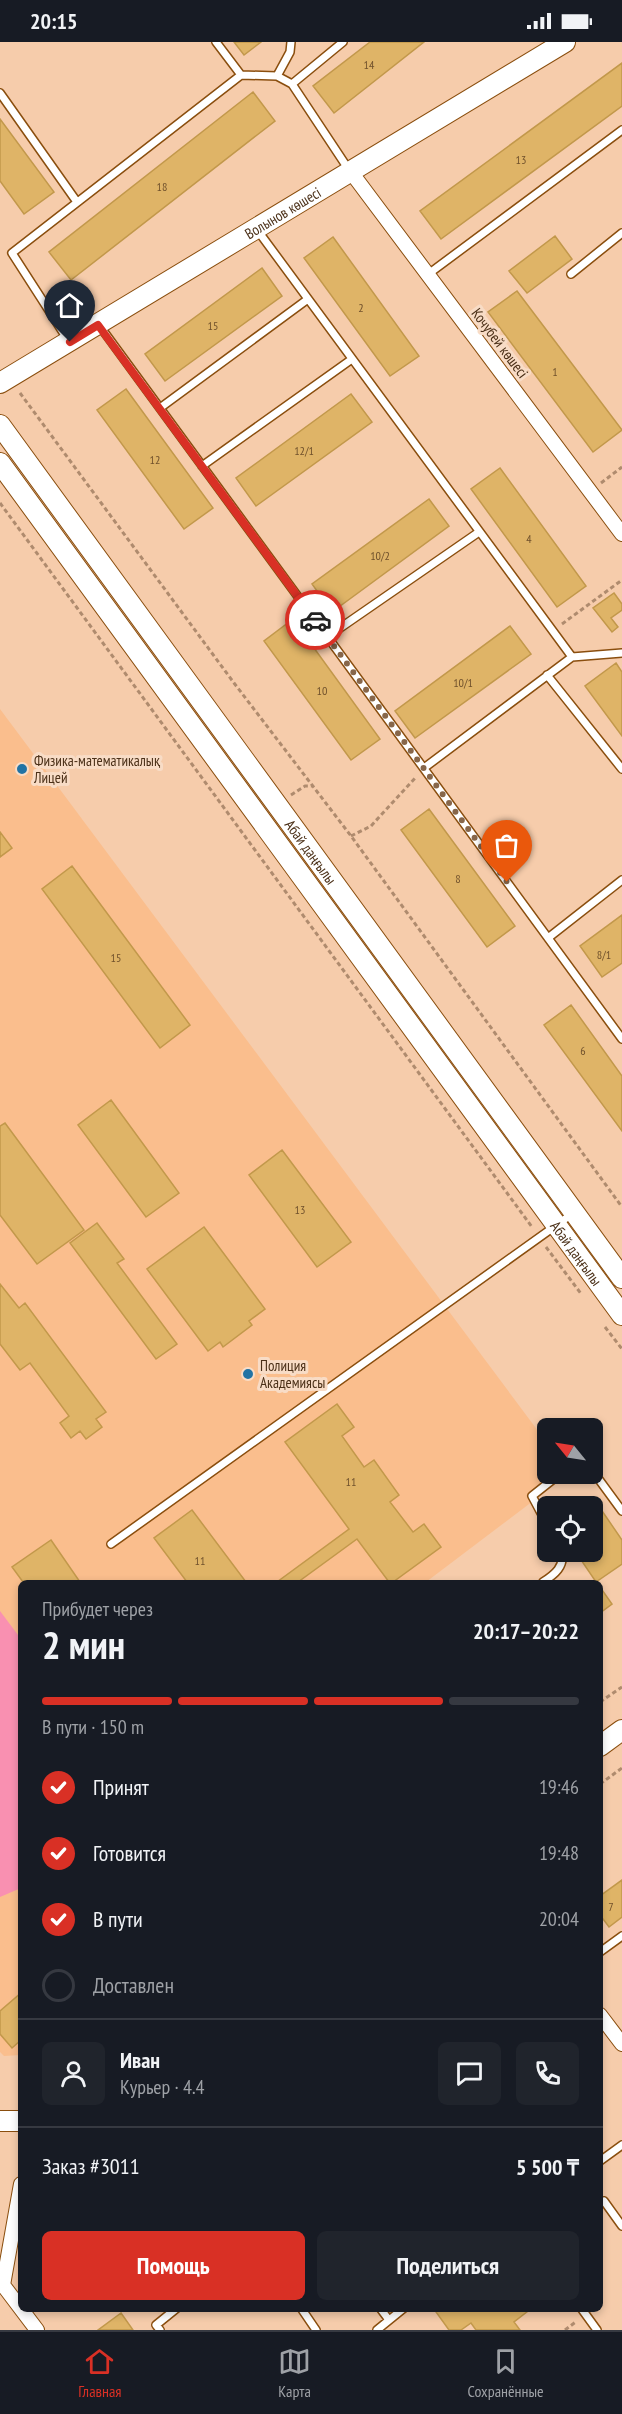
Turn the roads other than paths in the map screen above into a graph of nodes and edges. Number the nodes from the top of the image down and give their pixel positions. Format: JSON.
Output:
{"nodes":[{"id":1,"x":216,"y":42,"type":"edge"},
{"id":2,"x":291,"y":42,"type":"edge"},
{"id":3,"x":343,"y":42,"type":"edge"},
{"id":4,"x":565,"y":42,"type":"edge"},
{"id":5,"x":241,"y":75,"type":"junction"},
{"id":6,"x":277,"y":76,"type":"junction"},
{"id":7,"x":292,"y":84,"type":"junction"},
{"id":8,"x":0,"y":93,"type":"edge"},
{"id":9,"x":622,"y":130,"type":"edge"},
{"id":10,"x":351,"y":172,"type":"junction"},
{"id":11,"x":77,"y":202,"type":"junction"},
{"id":12,"x":256,"y":229,"type":"junction"},
{"id":13,"x":622,"y":233,"type":"edge"},
{"id":14,"x":428,"y":274,"type":"junction"},
{"id":15,"x":571,"y":274,"type":"dead end"},
{"id":16,"x":308,"y":299,"type":"junction"},
{"id":17,"x":98,"y":325,"type":"junction"},
{"id":18,"x":70,"y":342,"type":"junction"},
{"id":19,"x":352,"y":359,"type":"junction"},
{"id":20,"x":4,"y":381,"type":"edge"},
{"id":21,"x":160,"y":408,"type":"junction"},
{"id":22,"x":3,"y":436,"type":"edge"},
{"id":23,"x":0,"y":463,"type":"edge"},
{"id":24,"x":202,"y":466,"type":"junction"},
{"id":25,"x":479,"y":531,"type":"junction"},
{"id":26,"x":622,"y":534,"type":"edge"},
{"id":27,"x":327,"y":637,"type":"junction"},
{"id":28,"x":622,"y":653,"type":"edge"},
{"id":29,"x":572,"y":657,"type":"junction"},
{"id":30,"x":546,"y":675,"type":"junction"},
{"id":31,"x":424,"y":768,"type":"junction"},
{"id":32,"x":622,"y":769,"type":"edge"},
{"id":33,"x":622,"y":880,"type":"edge"},
{"id":34,"x":548,"y":938,"type":"junction"},
{"id":35,"x":622,"y":1039,"type":"edge"},
{"id":36,"x":574,"y":1213,"type":"junction"},
{"id":37,"x":557,"y":1226,"type":"junction"},
{"id":38,"x":622,"y":1280,"type":"edge"},
{"id":39,"x":606,"y":1293,"type":"junction"},
{"id":40,"x":622,"y":1315,"type":"edge"},
{"id":41,"x":547,"y":1484,"type":"edge"},
{"id":42,"x":602,"y":1484,"type":"edge"},
{"id":43,"x":537,"y":1505,"type":"edge"},
{"id":44,"x":622,"y":1511,"type":"edge"},
{"id":45,"x":111,"y":1544,"type":"dead end"},
{"id":46,"x":561,"y":1562,"type":"edge"},
{"id":47,"x":546,"y":1580,"type":"edge"},
{"id":48,"x":622,"y":1730,"type":"edge"},
{"id":49,"x":603,"y":1744,"type":"edge"},
{"id":50,"x":622,"y":1936,"type":"edge"},
{"id":51,"x":603,"y":1950,"type":"edge"},
{"id":52,"x":603,"y":2018,"type":"edge"},
{"id":53,"x":622,"y":2044,"type":"edge"},
{"id":54,"x":0,"y":2121,"type":"edge"},
{"id":55,"x":18,"y":2121,"type":"edge"},
{"id":56,"x":622,"y":2145,"type":"edge"},
{"id":57,"x":603,"y":2159,"type":"edge"},
{"id":58,"x":18,"y":2200,"type":"edge"},
{"id":59,"x":604,"y":2201,"type":"dead end"},
{"id":60,"x":622,"y":2226,"type":"edge"},
{"id":61,"x":2,"y":2286,"type":"edge"},
{"id":62,"x":18,"y":2300,"type":"edge"},
{"id":63,"x":31,"y":2312,"type":"edge"},
{"id":64,"x":172,"y":2312,"type":"edge"},
{"id":65,"x":304,"y":2312,"type":"edge"},
{"id":66,"x":383,"y":2312,"type":"edge"},
{"id":67,"x":399,"y":2312,"type":"edge"},
{"id":68,"x":584,"y":2312,"type":"edge"},
{"id":69,"x":389,"y":2320,"type":"junction"},
{"id":70,"x":37,"y":2330,"type":"edge"},
{"id":71,"x":160,"y":2330,"type":"edge"},
{"id":72,"x":316,"y":2330,"type":"edge"},
{"id":73,"x":377,"y":2330,"type":"edge"},
{"id":74,"x":597,"y":2330,"type":"edge"}],
"edges":[{"from":1,"to":5,"type":"lane"},
{"from":2,"to":6,"type":"lane"},
{"from":3,"to":7,"type":"lane"},
{"from":4,"to":10,"type":"main road","name":"Волынов көшесі"},
{"from":5,"to":6,"type":"lane"},
{"from":5,"to":11,"type":"lane"},
{"from":6,"to":7,"type":"lane"},
{"from":7,"to":10,"type":"lane"},
{"from":8,"to":11,"type":"lane"},
{"from":9,"to":14,"type":"lane"},
{"from":10,"to":12,"type":"main road","name":"Волынов көшесі"},
{"from":10,"to":14,"type":"street","name":"Кочубей көшесі"},
{"from":11,"to":18,"type":"lane"},
{"from":12,"to":16,"type":"lane"},
{"from":12,"to":17,"type":"main road","name":"Волынов көшесі"},
{"from":13,"to":15,"type":"lane"},
{"from":14,"to":26,"type":"street","name":"Кочубей көшесі"},
{"from":16,"to":19,"type":"lane"},
{"from":16,"to":21,"type":"lane"},
{"from":17,"to":18,"type":"main road","name":"Волынов көшесі"},
{"from":17,"to":21,"type":"lane"},
{"from":18,"to":20,"type":"main road","name":"Волынов көшесі"},
{"from":19,"to":24,"type":"lane"},
{"from":19,"to":25,"type":"lane"},
{"from":21,"to":24,"type":"lane"},
{"from":22,"to":36,"type":"main road","name":"Абай даңғылы"},
{"from":23,"to":37,"type":"main road","name":"Абай даңғылы"},
{"from":24,"to":27,"type":"lane"},
{"from":25,"to":27,"type":"lane"},
{"from":25,"to":29,"type":"lane"},
{"from":27,"to":31,"type":"lane"},
{"from":28,"to":29,"type":"lane"},
{"from":29,"to":30,"type":"lane"},
{"from":30,"to":31,"type":"lane"},
{"from":30,"to":32,"type":"lane"},
{"from":31,"to":34,"type":"lane"},
{"from":33,"to":34,"type":"lane"},
{"from":34,"to":35,"type":"lane"},
{"from":36,"to":37,"type":"lane"},
{"from":36,"to":38,"type":"main road","name":"Абай даңғылы"},
{"from":37,"to":39,"type":"main road","name":"Абай даңғылы"},
{"from":37,"to":45,"type":"lane"},
{"from":38,"to":39,"type":"main road"},
{"from":39,"to":40,"type":"main road","name":"Абай даңғылы"},
{"from":41,"to":43,"type":"lane"},
{"from":42,"to":44,"type":"lane"},
{"from":46,"to":47,"type":"lane"},
{"from":48,"to":49,"type":"main road"},
{"from":50,"to":51,"type":"lane"},
{"from":52,"to":53,"type":"street"},
{"from":54,"to":55,"type":"main road"},
{"from":56,"to":57,"type":"lane"},
{"from":58,"to":61,"type":"street"},
{"from":59,"to":60,"type":"lane"},
{"from":61,"to":62,"type":"street"},
{"from":63,"to":70,"type":"street"},
{"from":64,"to":71,"type":"lane"},
{"from":65,"to":72,"type":"lane"},
{"from":66,"to":69,"type":"lane"},
{"from":67,"to":69,"type":"lane"},
{"from":68,"to":74,"type":"lane"},
{"from":69,"to":73,"type":"lane"}]}
